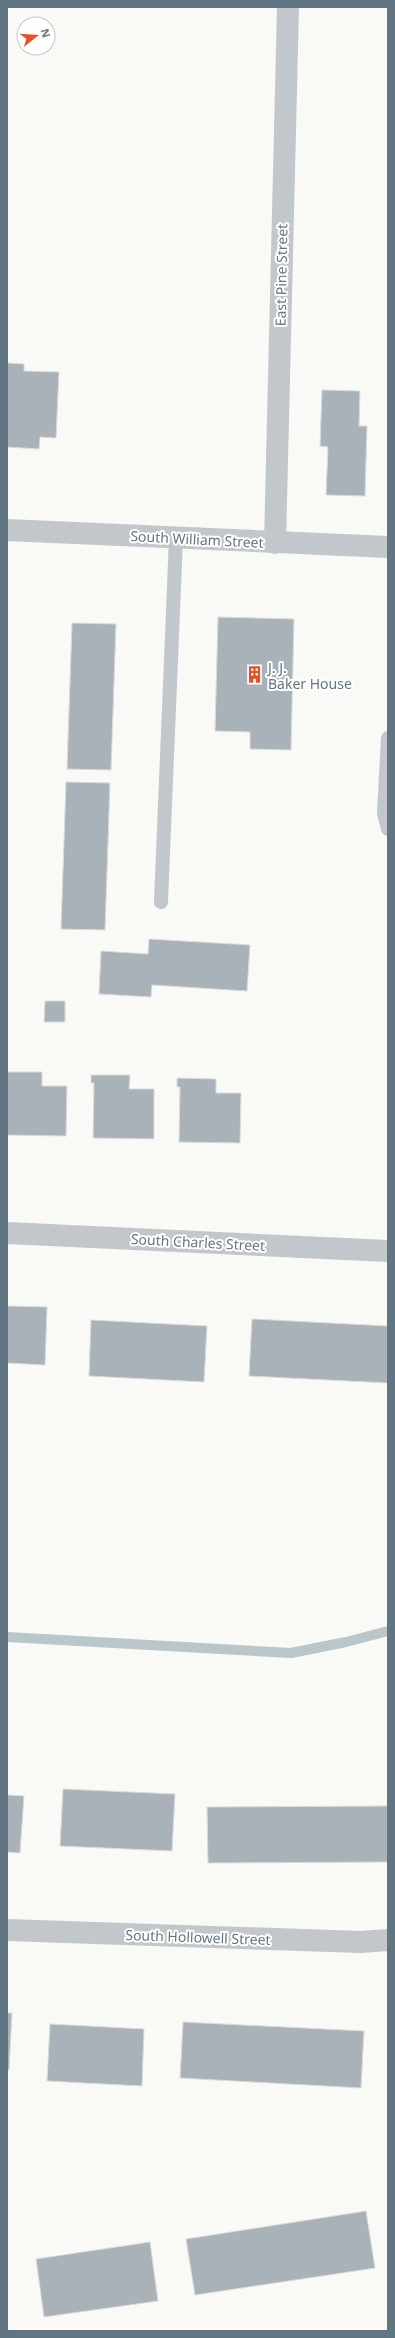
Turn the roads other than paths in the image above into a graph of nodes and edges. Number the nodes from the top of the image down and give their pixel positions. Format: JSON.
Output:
{"nodes":[{"id":1,"x":288,"y":7,"type":"edge"},
{"id":2,"x":7,"y":530,"type":"edge"},
{"id":3,"x":176,"y":538,"type":"junction"},
{"id":4,"x":275,"y":543,"type":"junction"},
{"id":5,"x":388,"y":547,"type":"edge"},
{"id":6,"x":388,"y":738,"type":"edge"},
{"id":7,"x":388,"y":829,"type":"edge"},
{"id":8,"x":161,"y":902,"type":"dead end"},
{"id":9,"x":7,"y":1233,"type":"edge"},
{"id":10,"x":388,"y":1251,"type":"edge"},
{"id":11,"x":7,"y":1930,"type":"edge"},
{"id":12,"x":388,"y":1940,"type":"edge"}],
"edges":[{"from":1,"to":4,"type":"street","name":"East Pine Street"},
{"from":2,"to":3,"type":"street","name":"South William Street"},
{"from":3,"to":4,"type":"street","name":"South William Street"},
{"from":3,"to":8,"type":"lane"},
{"from":4,"to":5,"type":"street","name":"South William Street"},
{"from":6,"to":7,"type":"lane"},
{"from":9,"to":10,"type":"street","name":"South Charles Street"},
{"from":11,"to":12,"type":"street","name":"South Hollowell Street"}]}
